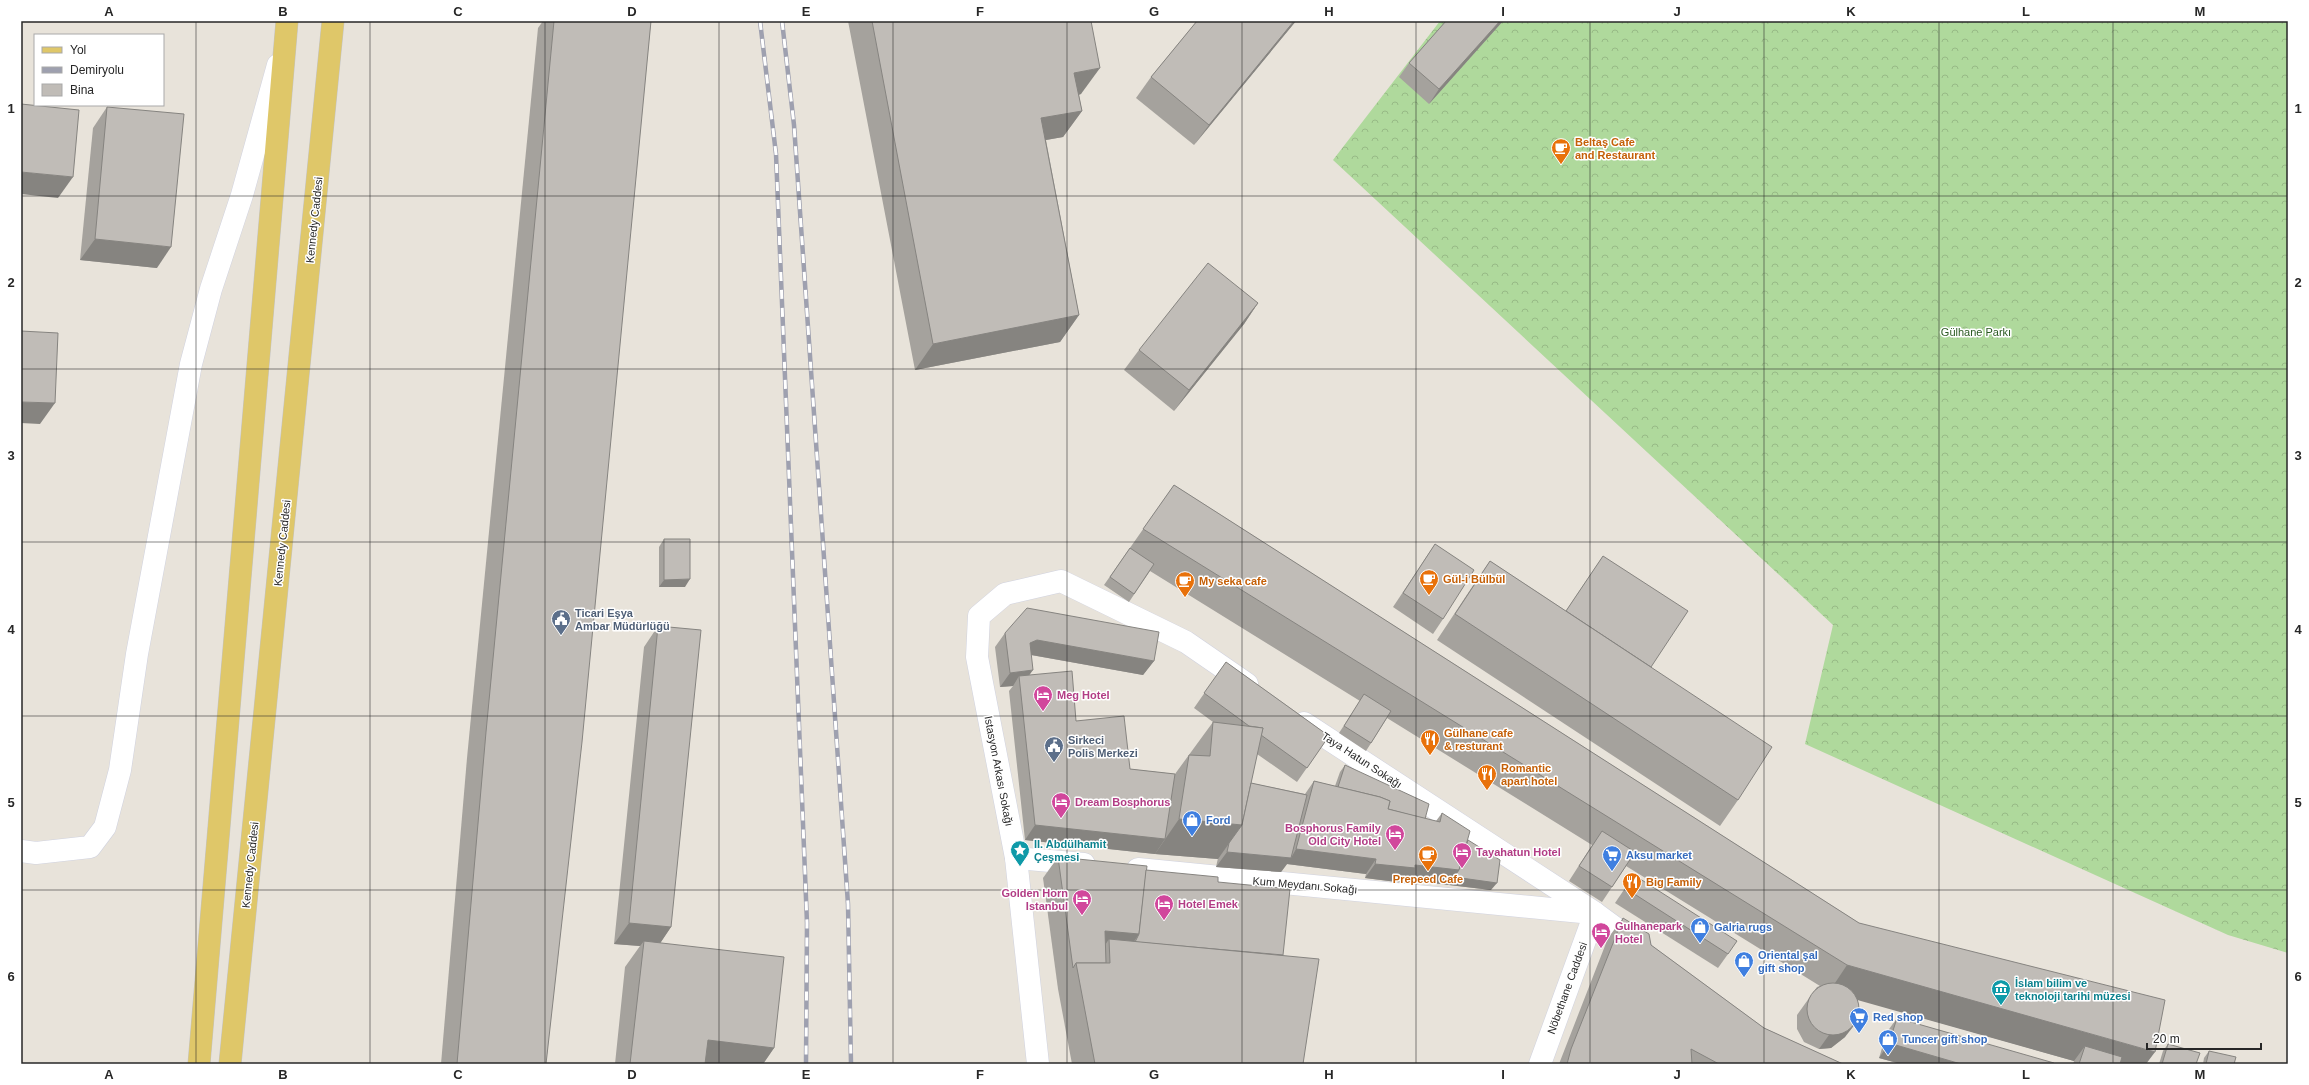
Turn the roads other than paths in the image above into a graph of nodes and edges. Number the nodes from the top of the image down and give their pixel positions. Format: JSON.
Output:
{"nodes":[{"id":1,"x":333,"y":21,"type":"edge"},
{"id":2,"x":286,"y":28,"type":"edge"},
{"id":3,"x":1264,"y":695,"type":"edge"},
{"id":4,"x":1290,"y":713,"type":"edge"},
{"id":5,"x":21,"y":851,"type":"edge"},
{"id":6,"x":1016,"y":858,"type":"junction"},
{"id":7,"x":1595,"y":913,"type":"junction"},
{"id":8,"x":1658,"y":959,"type":"edge"},
{"id":9,"x":199,"y":1064,"type":"edge"},
{"id":10,"x":230,"y":1064,"type":"edge"},
{"id":11,"x":1038,"y":1064,"type":"edge"},
{"id":12,"x":1540,"y":1064,"type":"edge"}],
"edges":[{"from":1,"to":10,"type":"main road","name":"Kennedy Caddesi"},
{"from":2,"to":5,"type":"street"},
{"from":2,"to":9,"type":"main road"},
{"from":3,"to":6,"type":"street","name":"Istasyon Arkası Sokağı"},
{"from":4,"to":7,"type":"street","name":"Taya Hatun Sokağı"},
{"from":6,"to":7,"type":"street","name":"Kum Meydanı Sokağı"},
{"from":6,"to":11,"type":"street","name":"Istasyon Arkası Sokağı"},
{"from":7,"to":8,"type":"street","name":"Taya Hatun Sokağı"},
{"from":7,"to":12,"type":"street","name":"Nöbethane Caddesi"}]}
